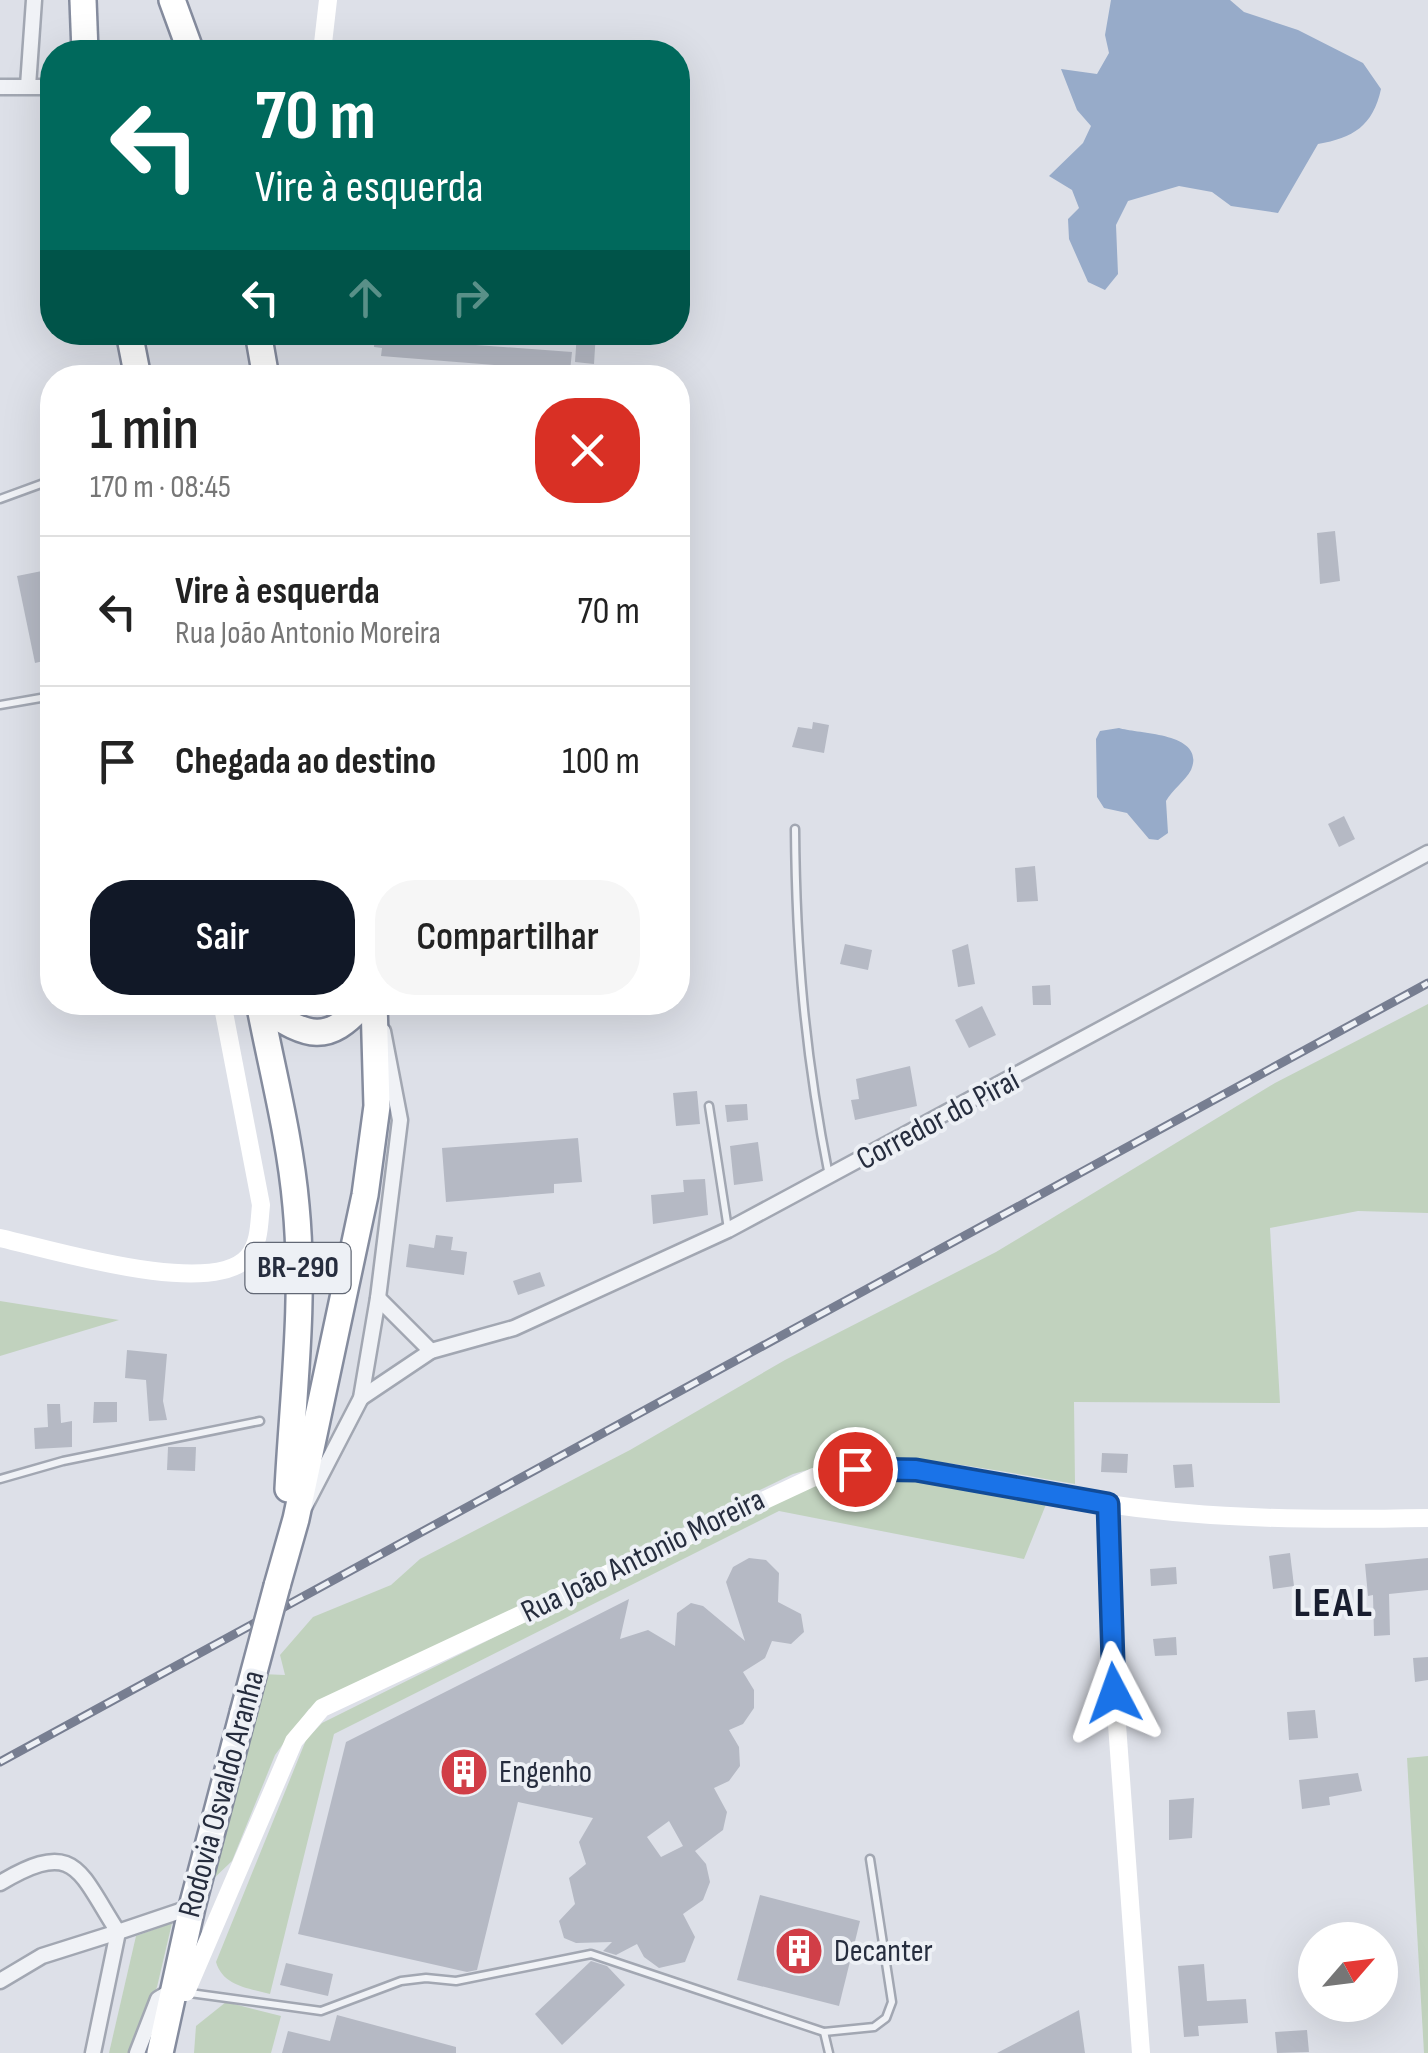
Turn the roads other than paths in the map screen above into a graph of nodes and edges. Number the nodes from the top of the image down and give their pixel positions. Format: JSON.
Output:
{"nodes":[{"id":1,"x":34,"y":0,"type":"edge"},
{"id":2,"x":82,"y":0,"type":"edge"},
{"id":3,"x":172,"y":0,"type":"edge"},
{"id":4,"x":328,"y":0,"type":"edge"},
{"id":5,"x":85,"y":40,"type":"edge"},
{"id":6,"x":187,"y":40,"type":"edge"},
{"id":7,"x":323,"y":40,"type":"edge"},
{"id":8,"x":28,"y":86,"type":"junction"},
{"id":9,"x":40,"y":86,"type":"edge"},
{"id":10,"x":0,"y":88,"type":"edge"},
{"id":11,"x":40,"y":484,"type":"edge"},
{"id":12,"x":0,"y":499,"type":"edge"},
{"id":13,"x":40,"y":698,"type":"edge"},
{"id":14,"x":0,"y":705,"type":"edge"},
{"id":15,"x":795,"y":830,"type":"dead end"},
{"id":16,"x":1428,"y":852,"type":"edge"},
{"id":17,"x":224,"y":1015,"type":"edge"},
{"id":18,"x":262,"y":1015,"type":"edge"},
{"id":19,"x":275,"y":1015,"type":"edge"},
{"id":20,"x":352,"y":1015,"type":"edge"},
{"id":21,"x":375,"y":1015,"type":"edge"},
{"id":22,"x":379,"y":1015,"type":"edge"},
{"id":23,"x":709,"y":1106,"type":"dead end"},
{"id":24,"x":829,"y":1178,"type":"junction"},
{"id":25,"x":728,"y":1230,"type":"junction"},
{"id":26,"x":0,"y":1238,"type":"edge"},
{"id":27,"x":378,"y":1298,"type":"junction"},
{"id":28,"x":431,"y":1351,"type":"junction"},
{"id":29,"x":361,"y":1398,"type":"junction"},
{"id":30,"x":260,"y":1421,"type":"dead end"},
{"id":31,"x":0,"y":1479,"type":"edge"},
{"id":32,"x":1108,"y":1504,"type":"junction"},
{"id":33,"x":1428,"y":1518,"type":"edge"},
{"id":34,"x":292,"y":1528,"type":"junction"},
{"id":35,"x":870,"y":1859,"type":"dead end"},
{"id":36,"x":0,"y":1883,"type":"edge"},
{"id":37,"x":228,"y":1897,"type":"junction"},
{"id":38,"x":192,"y":1907,"type":"junction"},
{"id":39,"x":118,"y":1932,"type":"junction"},
{"id":40,"x":0,"y":1981,"type":"edge"},
{"id":41,"x":178,"y":1992,"type":"junction"},
{"id":42,"x":824,"y":2032,"type":"junction"},
{"id":43,"x":93,"y":2053,"type":"edge"},
{"id":44,"x":138,"y":2053,"type":"edge"},
{"id":45,"x":160,"y":2053,"type":"edge"},
{"id":46,"x":829,"y":2053,"type":"edge"},
{"id":47,"x":1142,"y":2053,"type":"edge"}],
"edges":[{"from":1,"to":8,"type":"street"},
{"from":2,"to":5,"type":"highway"},
{"from":3,"to":6,"type":"highway"},
{"from":4,"to":7,"type":"main road"},
{"from":8,"to":9,"type":"street"},
{"from":8,"to":10,"type":"street"},
{"from":11,"to":12,"type":"lane"},
{"from":13,"to":14,"type":"lane"},
{"from":15,"to":24,"type":"lane"},
{"from":16,"to":24,"type":"street","name":"Corredor do Piraí"},
{"from":17,"to":26,"type":"main road"},
{"from":18,"to":34,"type":"highway","name":"Rodovia Osvaldo Aranha","number":"BR-290"},
{"from":19,"to":20,"type":"highway"},
{"from":21,"to":34,"type":"highway","name":"Rodovia Osvaldo Aranha","number":"BR-290"},
{"from":22,"to":27,"type":"street"},
{"from":23,"to":25,"type":"lane"},
{"from":24,"to":25,"type":"street","name":"Corredor do Piraí"},
{"from":25,"to":28,"type":"street","name":"Corredor do Piraí"},
{"from":27,"to":28,"type":"street"},
{"from":27,"to":29,"type":"street"},
{"from":28,"to":29,"type":"street","name":"Corredor do Piraí"},
{"from":29,"to":34,"type":"street"},
{"from":30,"to":31,"type":"lane"},
{"from":32,"to":33,"type":"main road","name":"Rua João Antonio Moreira"},
{"from":32,"to":37,"type":"main road","name":"Rua João Antonio Moreira"},
{"from":32,"to":47,"type":"main road"},
{"from":34,"to":38,"type":"highway","name":"Rodovia Osvaldo Aranha","number":"BR-290","bridge":true},
{"from":35,"to":42,"type":"lane"},
{"from":36,"to":39,"type":"street"},
{"from":37,"to":38,"type":"main road"},
{"from":37,"to":41,"type":"main road","name":"Rua João Antonio Moreira"},
{"from":38,"to":39,"type":"street"},
{"from":38,"to":41,"type":"highway","name":"Rodovia Osvaldo Aranha","number":"BR-290"},
{"from":39,"to":40,"type":"street"},
{"from":39,"to":43,"type":"street"},
{"from":41,"to":42,"type":"lane"},
{"from":41,"to":44,"type":"street"},
{"from":41,"to":45,"type":"highway","name":"Rodovia Osvaldo Aranha","number":"BR-290"},
{"from":42,"to":46,"type":"lane"}]}
